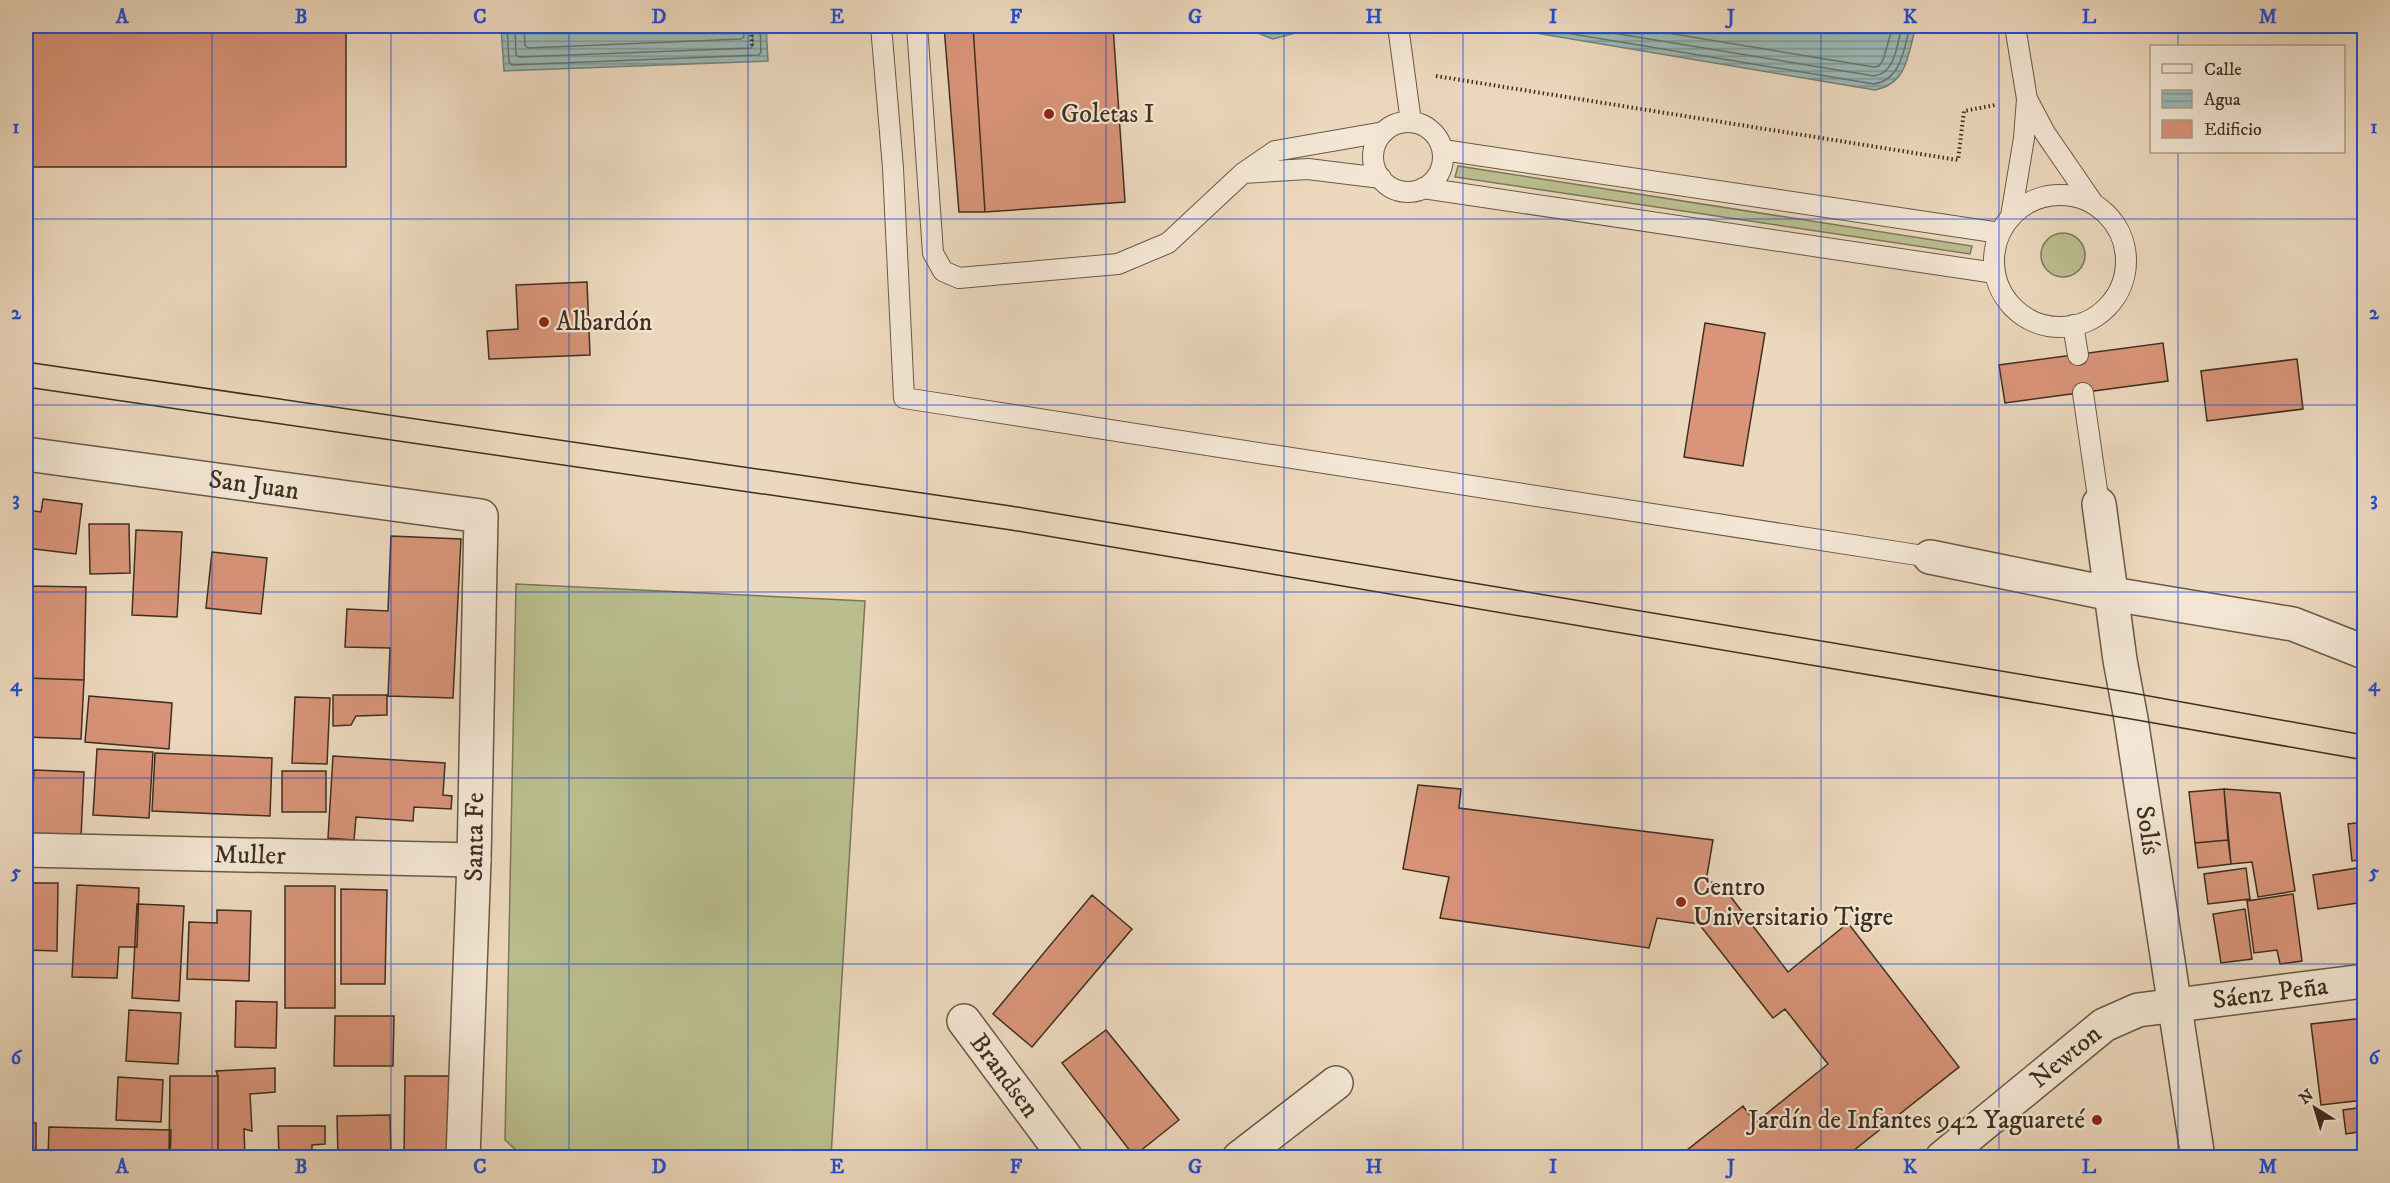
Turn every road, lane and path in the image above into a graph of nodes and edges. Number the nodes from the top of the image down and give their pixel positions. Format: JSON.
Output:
{"nodes":[{"id":1,"x":751,"y":26,"type":"edge"},
{"id":2,"x":881,"y":26,"type":"edge"},
{"id":3,"x":917,"y":26,"type":"edge"},
{"id":4,"x":1398,"y":26,"type":"edge"},
{"id":5,"x":2015,"y":26,"type":"edge"},
{"id":6,"x":753,"y":46,"type":"dead end"},
{"id":7,"x":1405,"y":71,"type":"junction"},
{"id":8,"x":2027,"y":99,"type":"junction"},
{"id":9,"x":1412,"y":122,"type":"junction"},
{"id":10,"x":1384,"y":132,"type":"junction"},
{"id":11,"x":1443,"y":150,"type":"junction"},
{"id":12,"x":1243,"y":173,"type":"junction"},
{"id":13,"x":1381,"y":178,"type":"junction"},
{"id":14,"x":1423,"y":188,"type":"junction"},
{"id":15,"x":2092,"y":203,"type":"junction"},
{"id":16,"x":2011,"y":216,"type":"junction"},
{"id":17,"x":2000,"y":233,"type":"junction"},
{"id":18,"x":1995,"y":273,"type":"junction"},
{"id":19,"x":2073,"y":326,"type":"junction"},
{"id":20,"x":2078,"y":355,"type":"dead end"},
{"id":21,"x":2083,"y":393,"type":"dead end"},
{"id":22,"x":26,"y":454,"type":"edge"},
{"id":23,"x":2099,"y":504,"type":"joint"},
{"id":24,"x":481,"y":516,"type":"joint"},
{"id":25,"x":1929,"y":557,"type":"joint"},
{"id":26,"x":2112,"y":594,"type":"junction"},
{"id":27,"x":2364,"y":652,"type":"edge"},
{"id":28,"x":26,"y":850,"type":"edge"},
{"id":29,"x":474,"y":860,"type":"junction"},
{"id":30,"x":2364,"y":981,"type":"edge"},
{"id":31,"x":2175,"y":1005,"type":"junction"},
{"id":32,"x":964,"y":1020,"type":"dead end"},
{"id":33,"x":1336,"y":1083,"type":"dead end"},
{"id":34,"x":463,"y":1158,"type":"edge"},
{"id":35,"x":1066,"y":1158,"type":"edge"},
{"id":36,"x":1239,"y":1158,"type":"edge"},
{"id":37,"x":1942,"y":1158,"type":"edge"},
{"id":38,"x":2198,"y":1158,"type":"edge"}],
"edges":[{"from":1,"to":6,"type":"path"},
{"from":2,"to":25,"type":"lane"},
{"from":3,"to":12,"type":"lane"},
{"from":4,"to":7,"type":"lane"},
{"from":5,"to":8,"type":"lane"},
{"from":7,"to":8,"type":"path"},
{"from":7,"to":9,"type":"lane"},
{"from":8,"to":15,"type":"lane"},
{"from":8,"to":16,"type":"lane"},
{"from":9,"to":10,"type":"lane"},
{"from":9,"to":11,"type":"lane"},
{"from":10,"to":12,"type":"lane"},
{"from":10,"to":13,"type":"lane"},
{"from":11,"to":14,"type":"lane"},
{"from":11,"to":17,"type":"lane"},
{"from":12,"to":13,"type":"lane"},
{"from":13,"to":14,"type":"lane"},
{"from":14,"to":18,"type":"lane"},
{"from":15,"to":16,"type":"lane"},
{"from":15,"to":19,"type":"lane"},
{"from":16,"to":17,"type":"lane"},
{"from":17,"to":18,"type":"lane"},
{"from":18,"to":19,"type":"lane"},
{"from":19,"to":20,"type":"lane"},
{"from":21,"to":23,"type":"lane"},
{"from":22,"to":24,"type":"street","name":"San Juan"},
{"from":23,"to":26,"type":"street","name":"Solís"},
{"from":24,"to":29,"type":"street","name":"Santa Fe"},
{"from":25,"to":26,"type":"street"},
{"from":26,"to":27,"type":"street"},
{"from":26,"to":31,"type":"street","name":"Solís"},
{"from":28,"to":29,"type":"street","name":"Muller"},
{"from":29,"to":34,"type":"street","name":"Santa Fe"},
{"from":30,"to":31,"type":"street","name":"Sáenz Peña"},
{"from":31,"to":37,"type":"street","name":"Newton"},
{"from":31,"to":38,"type":"street","name":"Solís"},
{"from":32,"to":35,"type":"street","name":"Brandsen"},
{"from":33,"to":36,"type":"street"}]}
